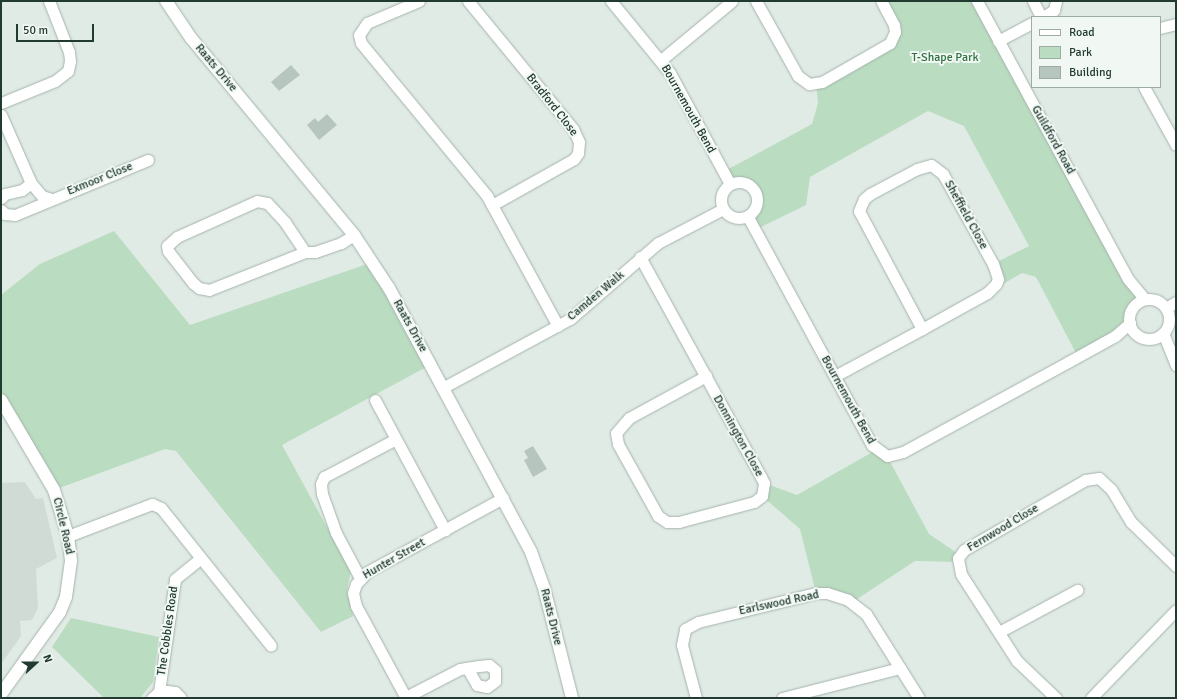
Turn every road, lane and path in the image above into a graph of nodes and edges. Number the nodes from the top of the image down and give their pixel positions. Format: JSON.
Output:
{"nodes":[{"id":1,"x":49,"y":1,"type":"edge"},
{"id":2,"x":166,"y":1,"type":"edge"},
{"id":3,"x":419,"y":1,"type":"edge"},
{"id":4,"x":468,"y":1,"type":"edge"},
{"id":5,"x":612,"y":1,"type":"edge"},
{"id":6,"x":732,"y":1,"type":"edge"},
{"id":7,"x":756,"y":1,"type":"edge"},
{"id":8,"x":881,"y":1,"type":"edge"},
{"id":9,"x":977,"y":1,"type":"edge"},
{"id":10,"x":1033,"y":1,"type":"edge"},
{"id":11,"x":1056,"y":1,"type":"edge"},
{"id":12,"x":1041,"y":16,"type":"edge"},
{"id":13,"x":1044,"y":16,"type":"edge"},
{"id":14,"x":1031,"y":24,"type":"edge"},
{"id":15,"x":1176,"y":24,"type":"edge"},
{"id":16,"x":1161,"y":28,"type":"edge"},
{"id":17,"x":998,"y":41,"type":"junction"},
{"id":18,"x":661,"y":60,"type":"junction"},
{"id":19,"x":1145,"y":88,"type":"edge"},
{"id":20,"x":1,"y":103,"type":"edge"},
{"id":21,"x":1,"y":115,"type":"edge"},
{"id":22,"x":1175,"y":142,"type":"edge"},
{"id":23,"x":148,"y":160,"type":"dead end"},
{"id":24,"x":31,"y":183,"type":"junction"},
{"id":25,"x":730,"y":184,"type":"junction"},
{"id":26,"x":1,"y":198,"type":"edge"},
{"id":27,"x":51,"y":199,"type":"junction"},
{"id":28,"x":492,"y":205,"type":"junction"},
{"id":29,"x":723,"y":209,"type":"junction"},
{"id":30,"x":1,"y":210,"type":"edge"},
{"id":31,"x":748,"y":216,"type":"junction"},
{"id":32,"x":354,"y":235,"type":"junction"},
{"id":33,"x":305,"y":252,"type":"junction"},
{"id":34,"x":640,"y":257,"type":"junction"},
{"id":35,"x":1128,"y":279,"type":"junction"},
{"id":36,"x":1145,"y":299,"type":"junction"},
{"id":37,"x":1176,"y":302,"type":"edge"},
{"id":38,"x":1135,"y":305,"type":"junction"},
{"id":39,"x":1166,"y":308,"type":"junction"},
{"id":40,"x":1173,"y":317,"type":"edge"},
{"id":41,"x":1130,"y":323,"type":"junction"},
{"id":42,"x":558,"y":326,"type":"junction"},
{"id":43,"x":922,"y":329,"type":"junction"},
{"id":44,"x":1136,"y":333,"type":"junction"},
{"id":45,"x":1163,"y":333,"type":"junction"},
{"id":46,"x":1115,"y":336,"type":"junction"},
{"id":47,"x":1152,"y":339,"type":"junction"},
{"id":48,"x":1170,"y":356,"type":"junction"},
{"id":49,"x":1176,"y":366,"type":"edge"},
{"id":50,"x":706,"y":376,"type":"junction"},
{"id":51,"x":834,"y":376,"type":"junction"},
{"id":52,"x":444,"y":387,"type":"junction"},
{"id":53,"x":1,"y":400,"type":"edge"},
{"id":54,"x":375,"y":400,"type":"dead end"},
{"id":55,"x":396,"y":438,"type":"junction"},
{"id":56,"x":504,"y":498,"type":"junction"},
{"id":57,"x":445,"y":530,"type":"junction"},
{"id":58,"x":68,"y":536,"type":"junction"},
{"id":59,"x":200,"y":559,"type":"junction"},
{"id":60,"x":1176,"y":566,"type":"edge"},
{"id":61,"x":360,"y":578,"type":"junction"},
{"id":62,"x":1077,"y":590,"type":"dead end"},
{"id":63,"x":1176,"y":610,"type":"edge"},
{"id":64,"x":999,"y":632,"type":"junction"},
{"id":65,"x":271,"y":646,"type":"dead end"},
{"id":66,"x":467,"y":668,"type":"dead end"},
{"id":67,"x":900,"y":668,"type":"junction"},
{"id":68,"x":1,"y":694,"type":"edge"},
{"id":69,"x":155,"y":695,"type":"edge"},
{"id":70,"x":406,"y":697,"type":"edge"},
{"id":71,"x":181,"y":698,"type":"edge"},
{"id":72,"x":572,"y":698,"type":"edge"},
{"id":73,"x":696,"y":698,"type":"edge"},
{"id":74,"x":782,"y":698,"type":"edge"},
{"id":75,"x":919,"y":698,"type":"edge"},
{"id":76,"x":1056,"y":698,"type":"edge"},
{"id":77,"x":1091,"y":698,"type":"edge"}],
"edges":[{"from":1,"to":20,"type":"street"},
{"from":2,"to":32,"type":"street","name":"Raats Drive"},
{"from":3,"to":28,"type":"street"},
{"from":4,"to":28,"type":"street","name":"Bradford Close"},
{"from":5,"to":18,"type":"street","name":"Bournemouth Bend"},
{"from":6,"to":18,"type":"street"},
{"from":7,"to":8,"type":"street"},
{"from":9,"to":17,"type":"street","name":"Guildford Road"},
{"from":10,"to":12,"type":"street"},
{"from":11,"to":13,"type":"street"},
{"from":14,"to":17,"type":"street"},
{"from":15,"to":16,"type":"street"},
{"from":17,"to":35,"type":"street","name":"Guildford Road"},
{"from":18,"to":25,"type":"street","name":"Bournemouth Bend"},
{"from":19,"to":22,"type":"street"},
{"from":21,"to":24,"type":"street","name":"Exmoor Close"},
{"from":23,"to":27,"type":"street","name":"Exmoor Close"},
{"from":24,"to":26,"type":"street"},
{"from":24,"to":27,"type":"street","name":"Exmoor Close"},
{"from":25,"to":29,"type":"street"},
{"from":25,"to":31,"type":"street"},
{"from":27,"to":30,"type":"street","name":"Exmoor Close"},
{"from":28,"to":42,"type":"street"},
{"from":29,"to":31,"type":"street"},
{"from":29,"to":34,"type":"street","name":"Camden Walk"},
{"from":31,"to":51,"type":"street","name":"Bournemouth Bend"},
{"from":32,"to":33,"type":"street"},
{"from":32,"to":52,"type":"street","name":"Raats Drive"},
{"from":33,"to":33,"type":"street"},
{"from":34,"to":42,"type":"street","name":"Camden Walk"},
{"from":34,"to":50,"type":"street","name":"Donnington Close"},
{"from":35,"to":36,"type":"street","name":"Guildford Road"},
{"from":35,"to":38,"type":"street","name":"Guildford Road"},
{"from":36,"to":38,"type":"street"},
{"from":36,"to":39,"type":"street"},
{"from":37,"to":39,"type":"street"},
{"from":38,"to":41,"type":"street"},
{"from":39,"to":40,"type":"street"},
{"from":40,"to":45,"type":"street"},
{"from":41,"to":44,"type":"street"},
{"from":41,"to":46,"type":"street","name":"Bournemouth Bend"},
{"from":42,"to":52,"type":"street","name":"Camden Walk"},
{"from":43,"to":43,"type":"street","name":"Sheffield Close"},
{"from":43,"to":51,"type":"street","name":"Sheffield Close"},
{"from":44,"to":46,"type":"street","name":"Bournemouth Bend"},
{"from":44,"to":47,"type":"street"},
{"from":45,"to":47,"type":"street"},
{"from":45,"to":48,"type":"street"},
{"from":46,"to":51,"type":"street","name":"Bournemouth Bend"},
{"from":47,"to":48,"type":"street"},
{"from":48,"to":49,"type":"street"},
{"from":50,"to":50,"type":"street","name":"Donnington Close"},
{"from":52,"to":56,"type":"street","name":"Raats Drive"},
{"from":53,"to":58,"type":"street","name":"Circle Road"},
{"from":54,"to":55,"type":"street"},
{"from":55,"to":57,"type":"street"},
{"from":55,"to":61,"type":"street"},
{"from":56,"to":57,"type":"street","name":"Hunter Street"},
{"from":56,"to":72,"type":"street","name":"Raats Drive"},
{"from":57,"to":61,"type":"street","name":"Hunter Street"},
{"from":58,"to":59,"type":"street"},
{"from":58,"to":68,"type":"street","name":"Circle Road"},
{"from":59,"to":65,"type":"street"},
{"from":59,"to":69,"type":"street","name":"The Cobbles Road"},
{"from":60,"to":64,"type":"street","name":"Fernwood Close"},
{"from":61,"to":70,"type":"street","name":"Hunter Street"},
{"from":62,"to":64,"type":"street"},
{"from":63,"to":77,"type":"street"},
{"from":64,"to":76,"type":"street","name":"Fernwood Close"},
{"from":66,"to":70,"type":"street"},
{"from":67,"to":73,"type":"street","name":"Earlswood Road"},
{"from":67,"to":74,"type":"street"},
{"from":67,"to":75,"type":"street","name":"Earlswood Road"},
{"from":69,"to":71,"type":"street"}]}
